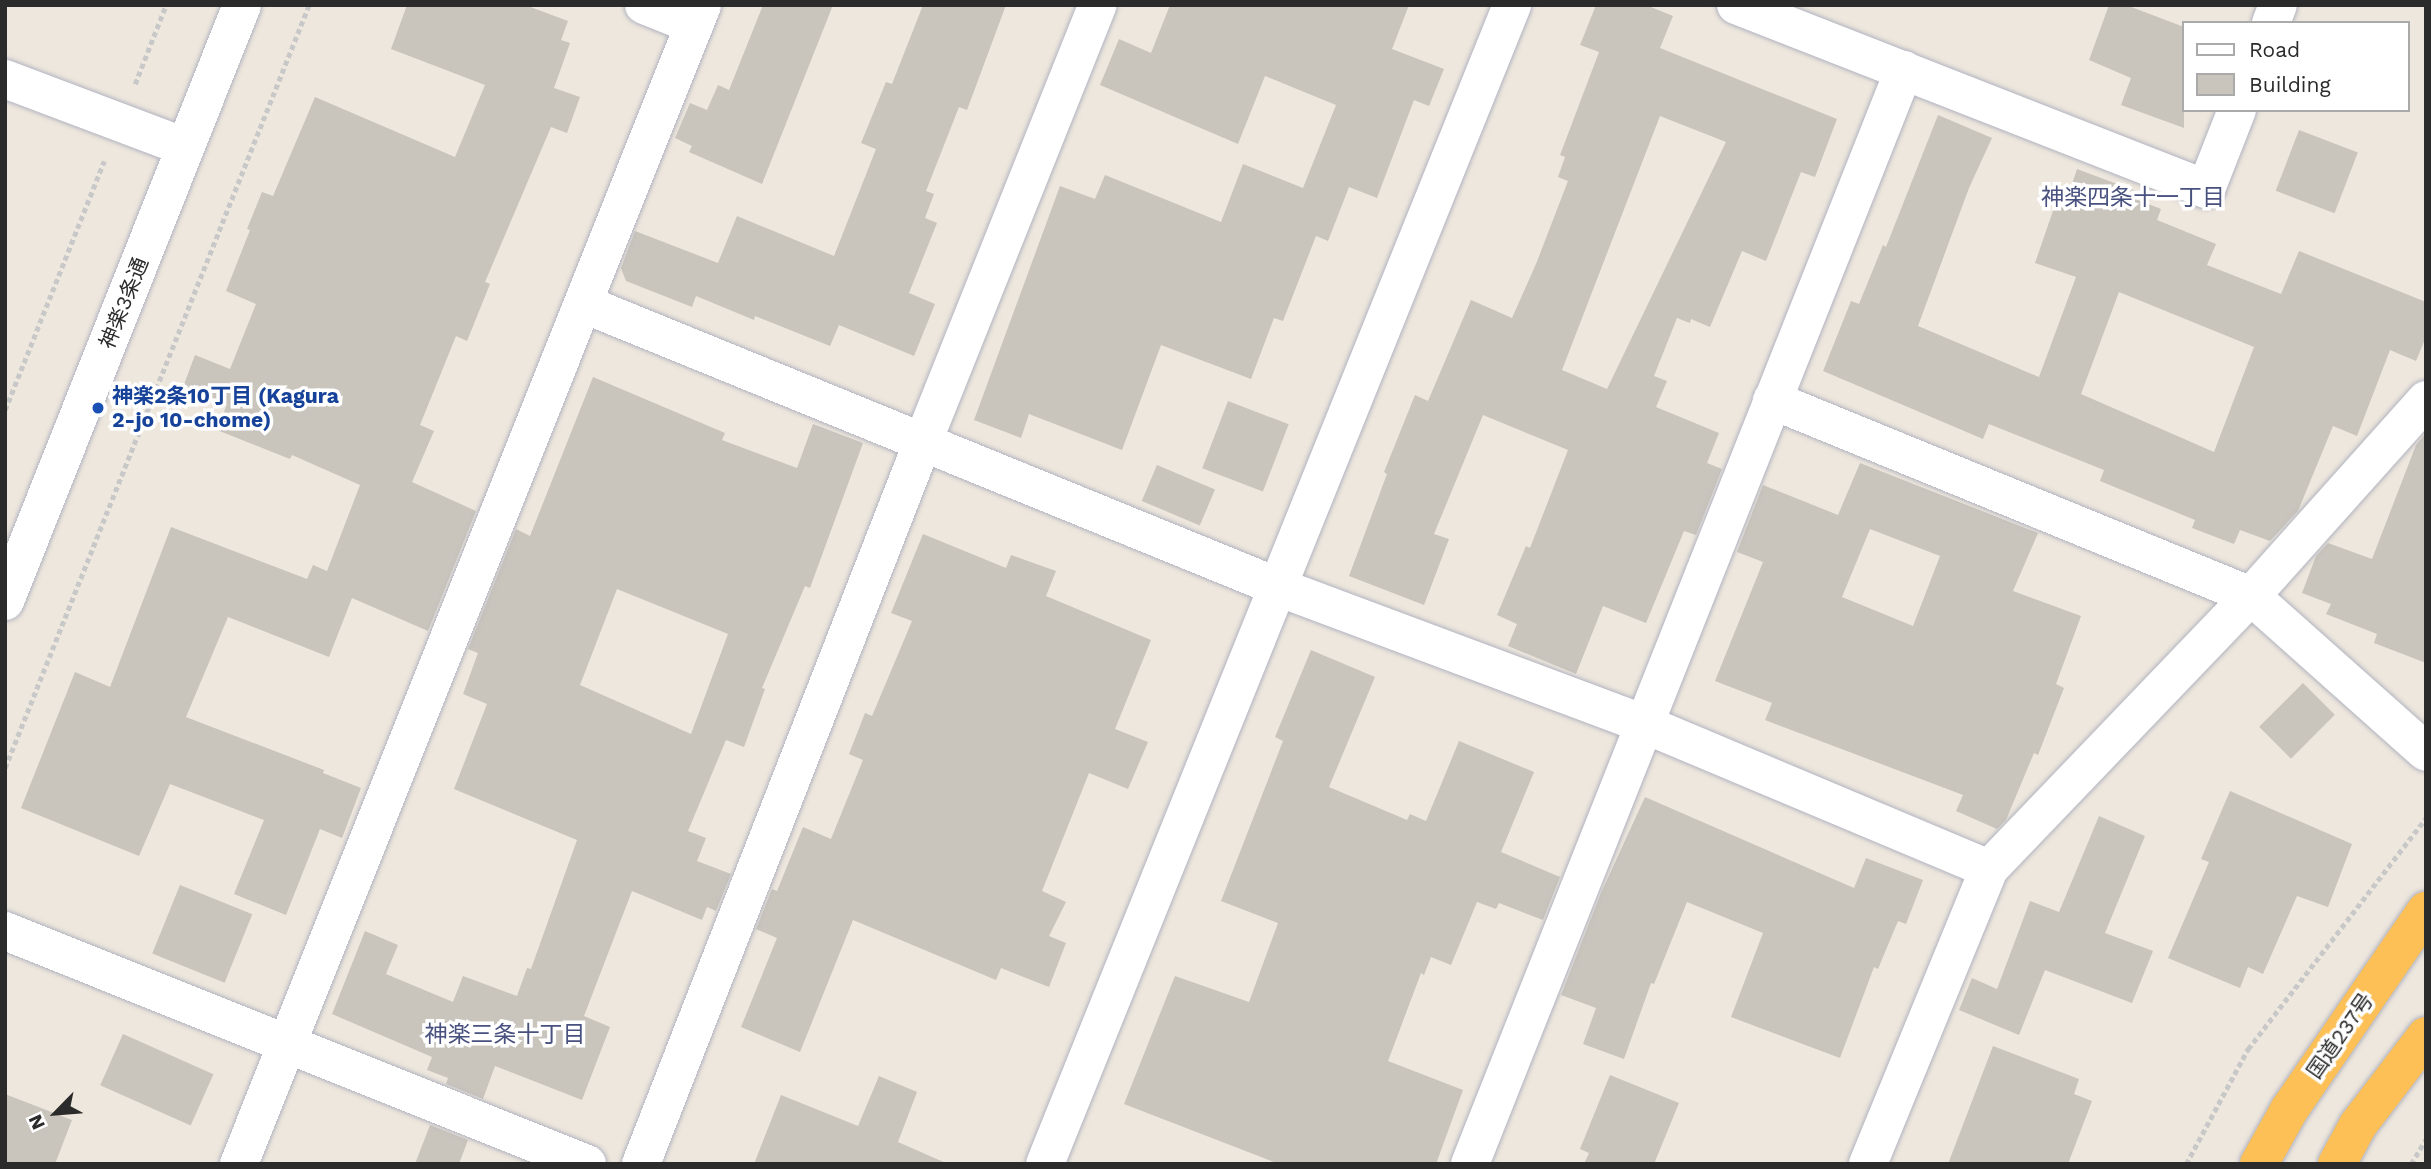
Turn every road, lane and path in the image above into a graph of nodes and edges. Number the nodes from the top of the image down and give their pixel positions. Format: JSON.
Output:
{"nodes":[{"id":1,"x":166,"y":5,"type":"edge"},
{"id":2,"x":242,"y":5,"type":"edge"},
{"id":3,"x":309,"y":5,"type":"edge"},
{"id":4,"x":644,"y":5,"type":"edge"},
{"id":5,"x":1098,"y":5,"type":"edge"},
{"id":6,"x":1512,"y":5,"type":"edge"},
{"id":7,"x":1735,"y":5,"type":"edge"},
{"id":8,"x":698,"y":15,"type":"edge"},
{"id":9,"x":1904,"y":70,"type":"junction"},
{"id":10,"x":5,"y":79,"type":"edge"},
{"id":11,"x":2236,"y":112,"type":"edge"},
{"id":12,"x":119,"y":123,"type":"junction"},
{"id":13,"x":185,"y":147,"type":"junction"},
{"id":14,"x":584,"y":304,"type":"junction"},
{"id":15,"x":1772,"y":400,"type":"junction"},
{"id":16,"x":2426,"y":400,"type":"edge"},
{"id":17,"x":5,"y":410,"type":"edge"},
{"id":18,"x":922,"y":444,"type":"junction"},
{"id":19,"x":1278,"y":587,"type":"junction"},
{"id":20,"x":2251,"y":596,"type":"junction"},
{"id":21,"x":5,"y":601,"type":"edge"},
{"id":22,"x":1644,"y":724,"type":"junction"},
{"id":23,"x":2426,"y":752,"type":"edge"},
{"id":24,"x":5,"y":768,"type":"edge"},
{"id":25,"x":2426,"y":818,"type":"edge"},
{"id":26,"x":1989,"y":869,"type":"junction"},
{"id":27,"x":2426,"y":911,"type":"edge"},
{"id":28,"x":5,"y":931,"type":"edge"},
{"id":29,"x":2426,"y":1036,"type":"edge"},
{"id":30,"x":288,"y":1045,"type":"junction"},
{"id":31,"x":2426,"y":1139,"type":"edge"},
{"id":32,"x":239,"y":1164,"type":"edge"},
{"id":33,"x":587,"y":1164,"type":"edge"},
{"id":34,"x":641,"y":1164,"type":"edge"},
{"id":35,"x":1045,"y":1164,"type":"edge"},
{"id":36,"x":1470,"y":1164,"type":"edge"},
{"id":37,"x":1868,"y":1164,"type":"edge"},
{"id":38,"x":2186,"y":1164,"type":"edge"},
{"id":39,"x":2259,"y":1164,"type":"edge"},
{"id":40,"x":2337,"y":1164,"type":"edge"},
{"id":41,"x":2411,"y":1164,"type":"edge"}],
"edges":[{"from":1,"to":12,"type":"path"},
{"from":2,"to":13,"type":"street","name":"神楽3条通"},
{"from":3,"to":24,"type":"path"},
{"from":4,"to":8,"type":"street"},
{"from":5,"to":18,"type":"street"},
{"from":6,"to":19,"type":"street"},
{"from":7,"to":9,"type":"street"},
{"from":8,"to":14,"type":"street"},
{"from":9,"to":11,"type":"street"},
{"from":9,"to":15,"type":"street"},
{"from":10,"to":12,"type":"street"},
{"from":12,"to":13,"type":"street"},
{"from":12,"to":17,"type":"path"},
{"from":13,"to":21,"type":"street","name":"神楽3条通"},
{"from":14,"to":18,"type":"street"},
{"from":14,"to":30,"type":"street"},
{"from":15,"to":20,"type":"street"},
{"from":15,"to":22,"type":"street"},
{"from":16,"to":20,"type":"street"},
{"from":18,"to":19,"type":"street"},
{"from":18,"to":34,"type":"street"},
{"from":19,"to":22,"type":"street"},
{"from":19,"to":35,"type":"street"},
{"from":20,"to":23,"type":"street"},
{"from":20,"to":26,"type":"street"},
{"from":22,"to":26,"type":"street"},
{"from":22,"to":36,"type":"street"},
{"from":25,"to":38,"type":"path"},
{"from":26,"to":37,"type":"street"},
{"from":27,"to":39,"type":"highway","name":"国道237号"},
{"from":28,"to":30,"type":"street"},
{"from":29,"to":40,"type":"highway"},
{"from":30,"to":32,"type":"street"},
{"from":30,"to":33,"type":"street"},
{"from":31,"to":41,"type":"path"}]}
